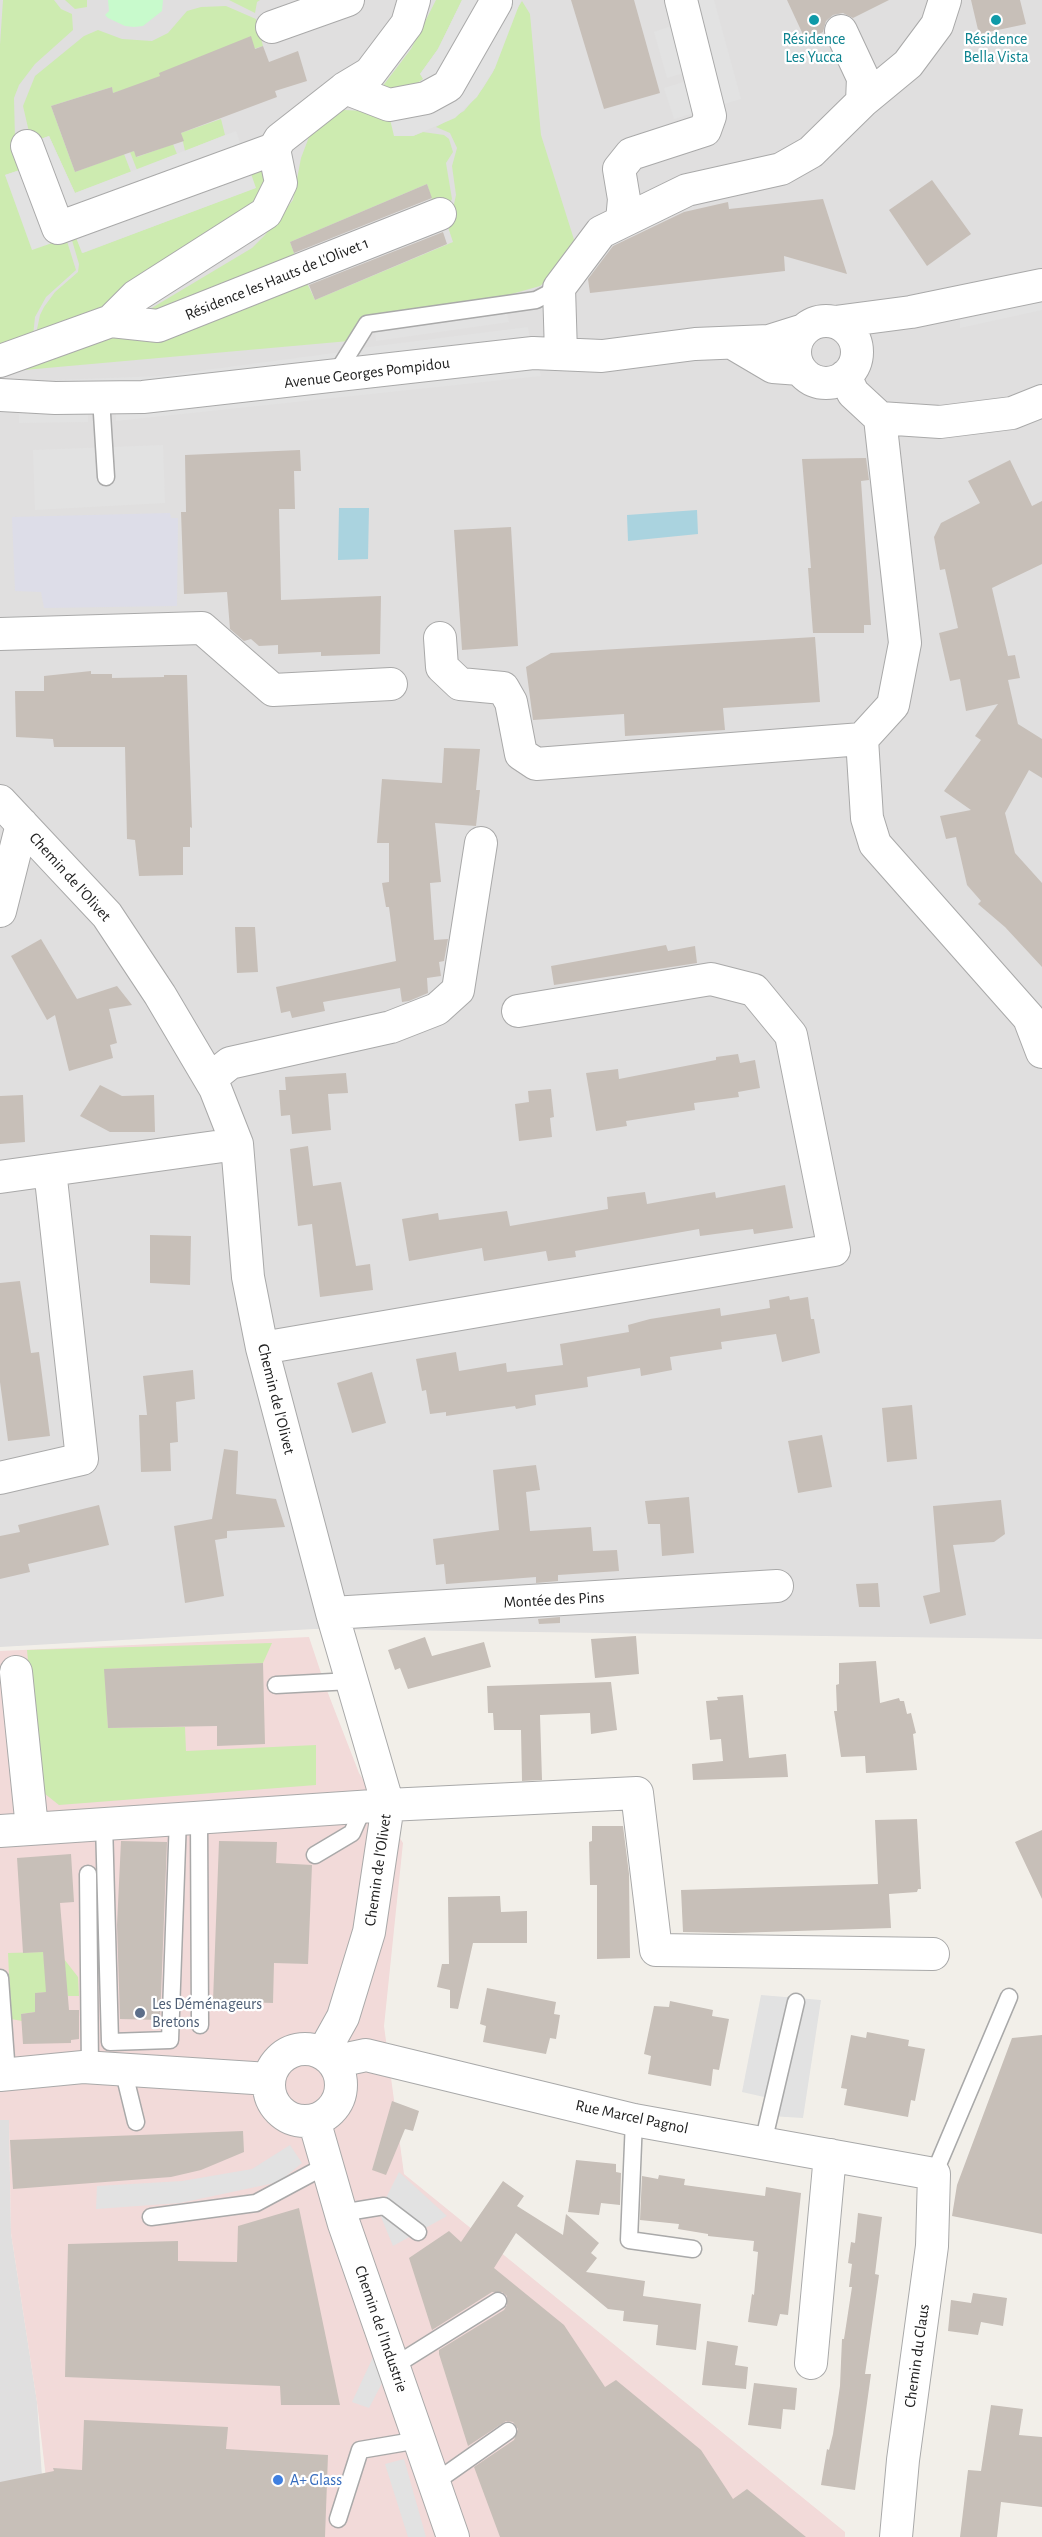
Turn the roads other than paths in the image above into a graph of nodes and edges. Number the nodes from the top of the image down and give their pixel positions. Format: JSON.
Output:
{"nodes":[{"id":1,"x":348,"y":0,"type":"edge"},
{"id":2,"x":414,"y":0,"type":"edge"},
{"id":3,"x":681,"y":0,"type":"edge"},
{"id":4,"x":945,"y":0,"type":"edge"},
{"id":5,"x":496,"y":2,"type":"dead end"},
{"id":6,"x":272,"y":27,"type":"dead end"},
{"id":7,"x":841,"y":32,"type":"dead end"},
{"id":8,"x":345,"y":88,"type":"junction"},
{"id":9,"x":862,"y":102,"type":"junction"},
{"id":10,"x":27,"y":146,"type":"dead end"},
{"id":11,"x":274,"y":149,"type":"junction"},
{"id":12,"x":440,"y":214,"type":"dead end"},
{"id":13,"x":622,"y":221,"type":"junction"},
{"id":14,"x":1042,"y":285,"type":"edge"},
{"id":15,"x":560,"y":288,"type":"junction"},
{"id":16,"x":911,"y":312,"type":"junction"},
{"id":17,"x":111,"y":321,"type":"junction"},
{"id":18,"x":835,"y":322,"type":"junction"},
{"id":19,"x":804,"y":330,"type":"junction"},
{"id":20,"x":734,"y":344,"type":"junction"},
{"id":21,"x":561,"y":353,"type":"junction"},
{"id":22,"x":0,"y":361,"type":"edge"},
{"id":23,"x":851,"y":367,"type":"junction"},
{"id":24,"x":800,"y":369,"type":"junction"},
{"id":25,"x":334,"y":377,"type":"junction"},
{"id":26,"x":0,"y":395,"type":"edge"},
{"id":27,"x":101,"y":398,"type":"junction"},
{"id":28,"x":1042,"y":400,"type":"edge"},
{"id":29,"x":880,"y":418,"type":"junction"},
{"id":30,"x":106,"y":477,"type":"dead end"},
{"id":31,"x":0,"y":634,"type":"edge"},
{"id":32,"x":440,"y":638,"type":"dead end"},
{"id":33,"x":391,"y":684,"type":"dead end"},
{"id":34,"x":862,"y":739,"type":"junction"},
{"id":35,"x":0,"y":801,"type":"edge"},
{"id":36,"x":22,"y":824,"type":"junction"},
{"id":37,"x":481,"y":843,"type":"dead end"},
{"id":38,"x":0,"y":911,"type":"edge"},
{"id":39,"x":518,"y":1011,"type":"dead end"},
{"id":40,"x":1042,"y":1052,"type":"edge"},
{"id":41,"x":210,"y":1079,"type":"junction"},
{"id":42,"x":237,"y":1144,"type":"junction"},
{"id":43,"x":50,"y":1170,"type":"junction"},
{"id":44,"x":0,"y":1177,"type":"edge"},
{"id":45,"x":262,"y":1348,"type":"junction"},
{"id":46,"x":0,"y":1478,"type":"edge"},
{"id":47,"x":777,"y":1586,"type":"dead end"},
{"id":48,"x":332,"y":1613,"type":"junction"},
{"id":49,"x":16,"y":1672,"type":"dead end"},
{"id":50,"x":351,"y":1681,"type":"junction"},
{"id":51,"x":276,"y":1685,"type":"dead end"},
{"id":52,"x":376,"y":1806,"type":"junction"},
{"id":53,"x":188,"y":1818,"type":"junction"},
{"id":54,"x":104,"y":1823,"type":"junction"},
{"id":55,"x":32,"y":1828,"type":"junction"},
{"id":56,"x":0,"y":1831,"type":"edge"},
{"id":57,"x":315,"y":1855,"type":"dead end"},
{"id":58,"x":88,"y":1874,"type":"dead end"},
{"id":59,"x":933,"y":1954,"type":"dead end"},
{"id":60,"x":0,"y":1978,"type":"edge"},
{"id":61,"x":1009,"y":1997,"type":"dead end"},
{"id":62,"x":796,"y":2002,"type":"dead end"},
{"id":63,"x":200,"y":2025,"type":"dead end"},
{"id":64,"x":328,"y":2057,"type":"junction"},
{"id":65,"x":90,"y":2067,"type":"junction"},
{"id":66,"x":123,"y":2069,"type":"junction"},
{"id":67,"x":3,"y":2074,"type":"edge"},
{"id":68,"x":269,"y":2079,"type":"junction"},
{"id":69,"x":314,"y":2120,"type":"junction"},
{"id":70,"x":634,"y":2120,"type":"junction"},
{"id":71,"x":136,"y":2122,"type":"dead end"},
{"id":72,"x":764,"y":2143,"type":"junction"},
{"id":73,"x":830,"y":2156,"type":"junction"},
{"id":74,"x":327,"y":2165,"type":"junction"},
{"id":75,"x":934,"y":2174,"type":"junction"},
{"id":76,"x":341,"y":2212,"type":"junction"},
{"id":77,"x":151,"y":2217,"type":"dead end"},
{"id":78,"x":418,"y":2232,"type":"dead end"},
{"id":79,"x":693,"y":2248,"type":"dead end"},
{"id":80,"x":498,"y":2301,"type":"dead end"},
{"id":81,"x":811,"y":2363,"type":"dead end"},
{"id":82,"x":394,"y":2366,"type":"junction"},
{"id":83,"x":508,"y":2431,"type":"dead end"},
{"id":84,"x":419,"y":2440,"type":"junction"},
{"id":85,"x":434,"y":2483,"type":"junction"},
{"id":86,"x":338,"y":2519,"type":"dead end"},
{"id":87,"x":453,"y":2537,"type":"edge"},
{"id":88,"x":896,"y":2537,"type":"edge"}],
"edges":[{"from":1,"to":6,"type":"street"},
{"from":2,"to":8,"type":"street"},
{"from":3,"to":13,"type":"street"},
{"from":4,"to":9,"type":"street"},
{"from":5,"to":8,"type":"street"},
{"from":7,"to":9,"type":"street"},
{"from":8,"to":11,"type":"street"},
{"from":9,"to":13,"type":"street"},
{"from":10,"to":11,"type":"street"},
{"from":11,"to":17,"type":"street","name":"Résidence les Hauts de L'Olivet 1"},
{"from":12,"to":17,"type":"street","name":"Résidence les Hauts de L'Olivet 1"},
{"from":13,"to":15,"type":"street"},
{"from":14,"to":16,"type":"street"},
{"from":15,"to":21,"type":"street"},
{"from":15,"to":25,"type":"lane"},
{"from":16,"to":18,"type":"street"},
{"from":16,"to":23,"type":"street"},
{"from":17,"to":22,"type":"street","name":"Résidence les Hauts de L'Olivet 1"},
{"from":18,"to":19,"type":"street"},
{"from":18,"to":23,"type":"street"},
{"from":19,"to":20,"type":"street","name":"Avenue Georges Pompidou"},
{"from":19,"to":24,"type":"street"},
{"from":20,"to":21,"type":"street","name":"Avenue Georges Pompidou"},
{"from":20,"to":24,"type":"street"},
{"from":21,"to":25,"type":"street","name":"Avenue Georges Pompidou"},
{"from":23,"to":24,"type":"street"},
{"from":23,"to":29,"type":"street"},
{"from":25,"to":27,"type":"street","name":"Avenue Georges Pompidou"},
{"from":26,"to":27,"type":"street","name":"Avenue Georges Pompidou"},
{"from":27,"to":30,"type":"lane"},
{"from":28,"to":29,"type":"street"},
{"from":29,"to":34,"type":"street"},
{"from":31,"to":33,"type":"street"},
{"from":32,"to":34,"type":"street"},
{"from":34,"to":40,"type":"street"},
{"from":35,"to":36,"type":"street","name":"Chemin de l'Olivet"},
{"from":36,"to":38,"type":"street"},
{"from":36,"to":41,"type":"street","name":"Chemin de l'Olivet"},
{"from":37,"to":41,"type":"street"},
{"from":39,"to":45,"type":"street"},
{"from":41,"to":42,"type":"street","name":"Chemin de l'Olivet"},
{"from":42,"to":43,"type":"street"},
{"from":42,"to":45,"type":"street","name":"Chemin de l'Olivet"},
{"from":43,"to":44,"type":"street"},
{"from":43,"to":46,"type":"street"},
{"from":45,"to":48,"type":"street","name":"Chemin de l'Olivet"},
{"from":47,"to":48,"type":"street","name":"Montée des Pins"},
{"from":48,"to":50,"type":"street","name":"Chemin de l'Olivet"},
{"from":49,"to":55,"type":"street"},
{"from":50,"to":51,"type":"lane"},
{"from":50,"to":52,"type":"street","name":"Chemin de l'Olivet"},
{"from":52,"to":53,"type":"street"},
{"from":52,"to":57,"type":"lane"},
{"from":52,"to":59,"type":"street"},
{"from":52,"to":64,"type":"street","name":"Chemin de l'Olivet"},
{"from":53,"to":54,"type":"street"},
{"from":53,"to":54,"type":"lane"},
{"from":53,"to":63,"type":"lane"},
{"from":54,"to":55,"type":"street"},
{"from":55,"to":56,"type":"street"},
{"from":58,"to":65,"type":"lane"},
{"from":60,"to":67,"type":"lane"},
{"from":61,"to":75,"type":"lane"},
{"from":62,"to":72,"type":"lane"},
{"from":64,"to":68,"type":"street"},
{"from":64,"to":69,"type":"street"},
{"from":64,"to":70,"type":"street","name":"Rue Marcel Pagnol"},
{"from":65,"to":66,"type":"street"},
{"from":65,"to":67,"type":"street"},
{"from":66,"to":68,"type":"street"},
{"from":66,"to":71,"type":"lane"},
{"from":68,"to":69,"type":"street"},
{"from":69,"to":74,"type":"street","name":"Chemin de l'Industrie"},
{"from":70,"to":72,"type":"street","name":"Rue Marcel Pagnol"},
{"from":70,"to":79,"type":"lane"},
{"from":72,"to":73,"type":"street","name":"Rue Marcel Pagnol"},
{"from":73,"to":75,"type":"street","name":"Rue Marcel Pagnol"},
{"from":73,"to":81,"type":"street"},
{"from":74,"to":76,"type":"street","name":"Chemin de l'Industrie"},
{"from":74,"to":77,"type":"lane"},
{"from":75,"to":88,"type":"street","name":"Chemin du Claus"},
{"from":76,"to":78,"type":"lane"},
{"from":76,"to":82,"type":"street","name":"Chemin de l'Industrie"},
{"from":80,"to":82,"type":"lane"},
{"from":82,"to":84,"type":"street","name":"Chemin de l'Industrie"},
{"from":83,"to":85,"type":"lane"},
{"from":84,"to":85,"type":"street","name":"Chemin de l'Industrie"},
{"from":84,"to":86,"type":"lane"},
{"from":85,"to":87,"type":"street","name":"Chemin de l'Industrie"}]}
